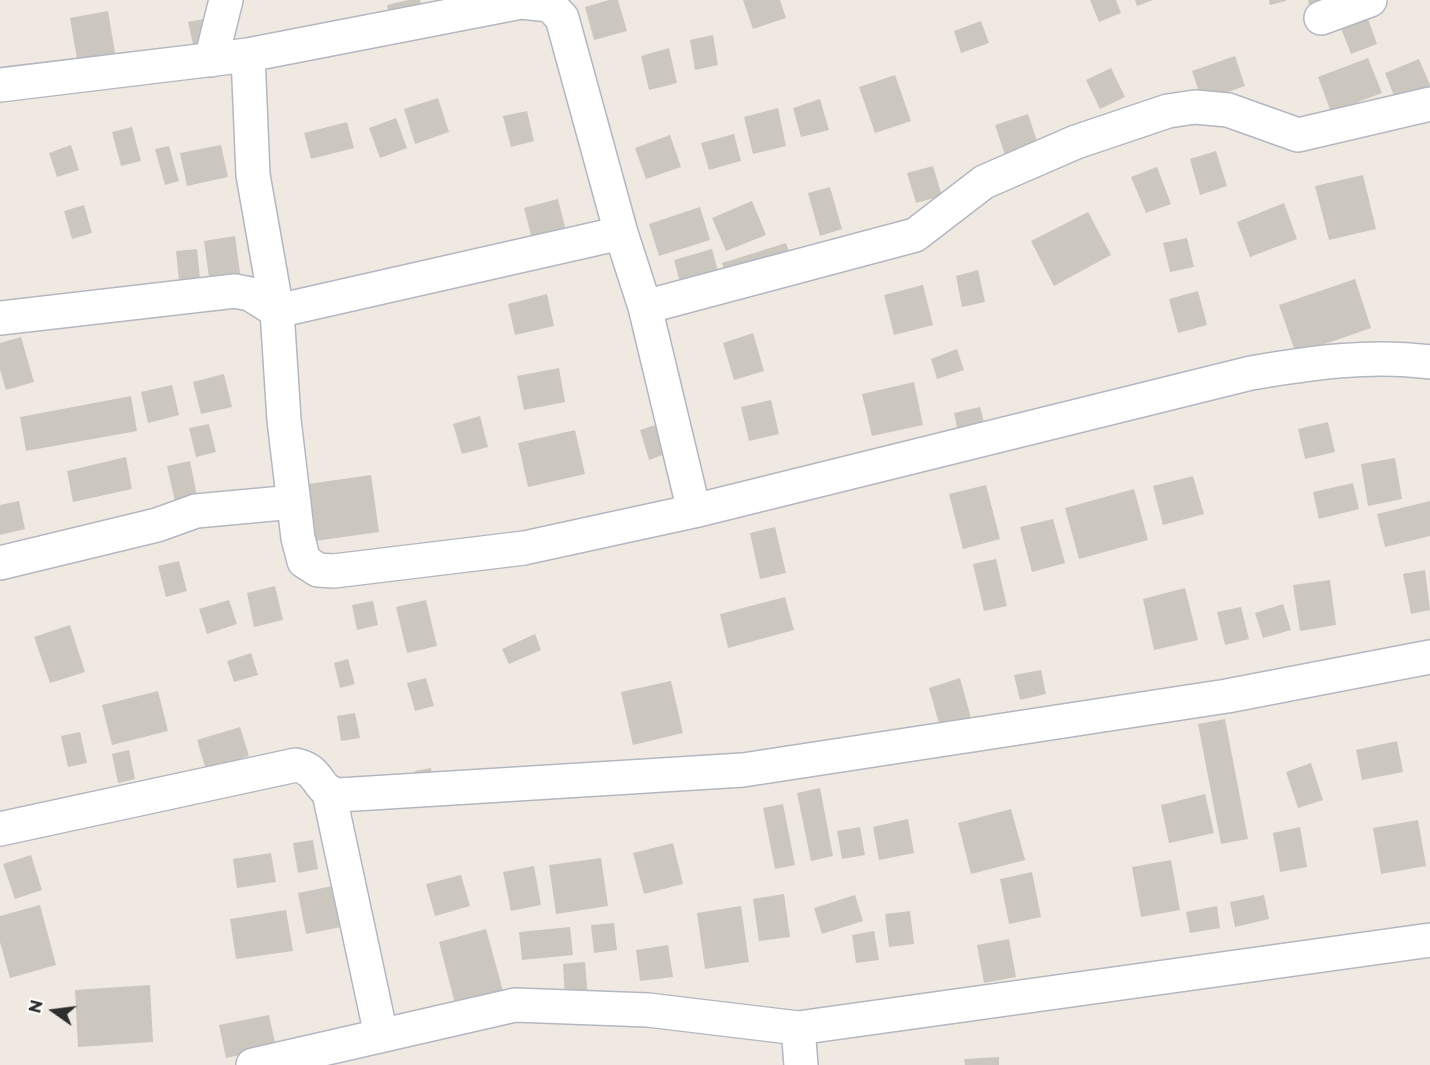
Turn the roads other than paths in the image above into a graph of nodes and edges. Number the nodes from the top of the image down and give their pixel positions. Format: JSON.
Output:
{"nodes":[{"id":1,"x":226,"y":0,"type":"edge"},
{"id":2,"x":1370,"y":0,"type":"edge"},
{"id":3,"x":1321,"y":18,"type":"dead end"},
{"id":4,"x":248,"y":55,"type":"junction"},
{"id":5,"x":211,"y":60,"type":"junction"},
{"id":6,"x":0,"y":85,"type":"edge"},
{"id":7,"x":1430,"y":104,"type":"edge"},
{"id":8,"x":621,"y":233,"type":"junction"},
{"id":9,"x":645,"y":307,"type":"junction"},
{"id":10,"x":277,"y":311,"type":"junction"},
{"id":11,"x":0,"y":318,"type":"edge"},
{"id":12,"x":1430,"y":362,"type":"edge"},
{"id":13,"x":294,"y":502,"type":"junction"},
{"id":14,"x":694,"y":511,"type":"junction"},
{"id":15,"x":0,"y":563,"type":"edge"},
{"id":16,"x":1430,"y":657,"type":"edge"},
{"id":17,"x":329,"y":793,"type":"junction"},
{"id":18,"x":0,"y":829,"type":"edge"},
{"id":19,"x":1430,"y":940,"type":"edge"},
{"id":20,"x":798,"y":1028,"type":"junction"},
{"id":21,"x":381,"y":1035,"type":"junction"},
{"id":22,"x":253,"y":1065,"type":"edge"},
{"id":23,"x":801,"y":1065,"type":"edge"}],
"edges":[{"from":1,"to":5,"type":"street"},
{"from":2,"to":3,"type":"street"},
{"from":4,"to":5,"type":"street"},
{"from":4,"to":8,"type":"street"},
{"from":4,"to":10,"type":"street"},
{"from":5,"to":6,"type":"street"},
{"from":7,"to":9,"type":"street"},
{"from":8,"to":9,"type":"street"},
{"from":8,"to":10,"type":"street"},
{"from":9,"to":14,"type":"street"},
{"from":10,"to":11,"type":"street"},
{"from":10,"to":13,"type":"street"},
{"from":12,"to":14,"type":"street"},
{"from":13,"to":14,"type":"street"},
{"from":13,"to":15,"type":"street"},
{"from":16,"to":17,"type":"street"},
{"from":17,"to":18,"type":"street"},
{"from":17,"to":21,"type":"street"},
{"from":19,"to":20,"type":"street"},
{"from":20,"to":21,"type":"street"},
{"from":20,"to":23,"type":"street"},
{"from":21,"to":22,"type":"street"}]}
